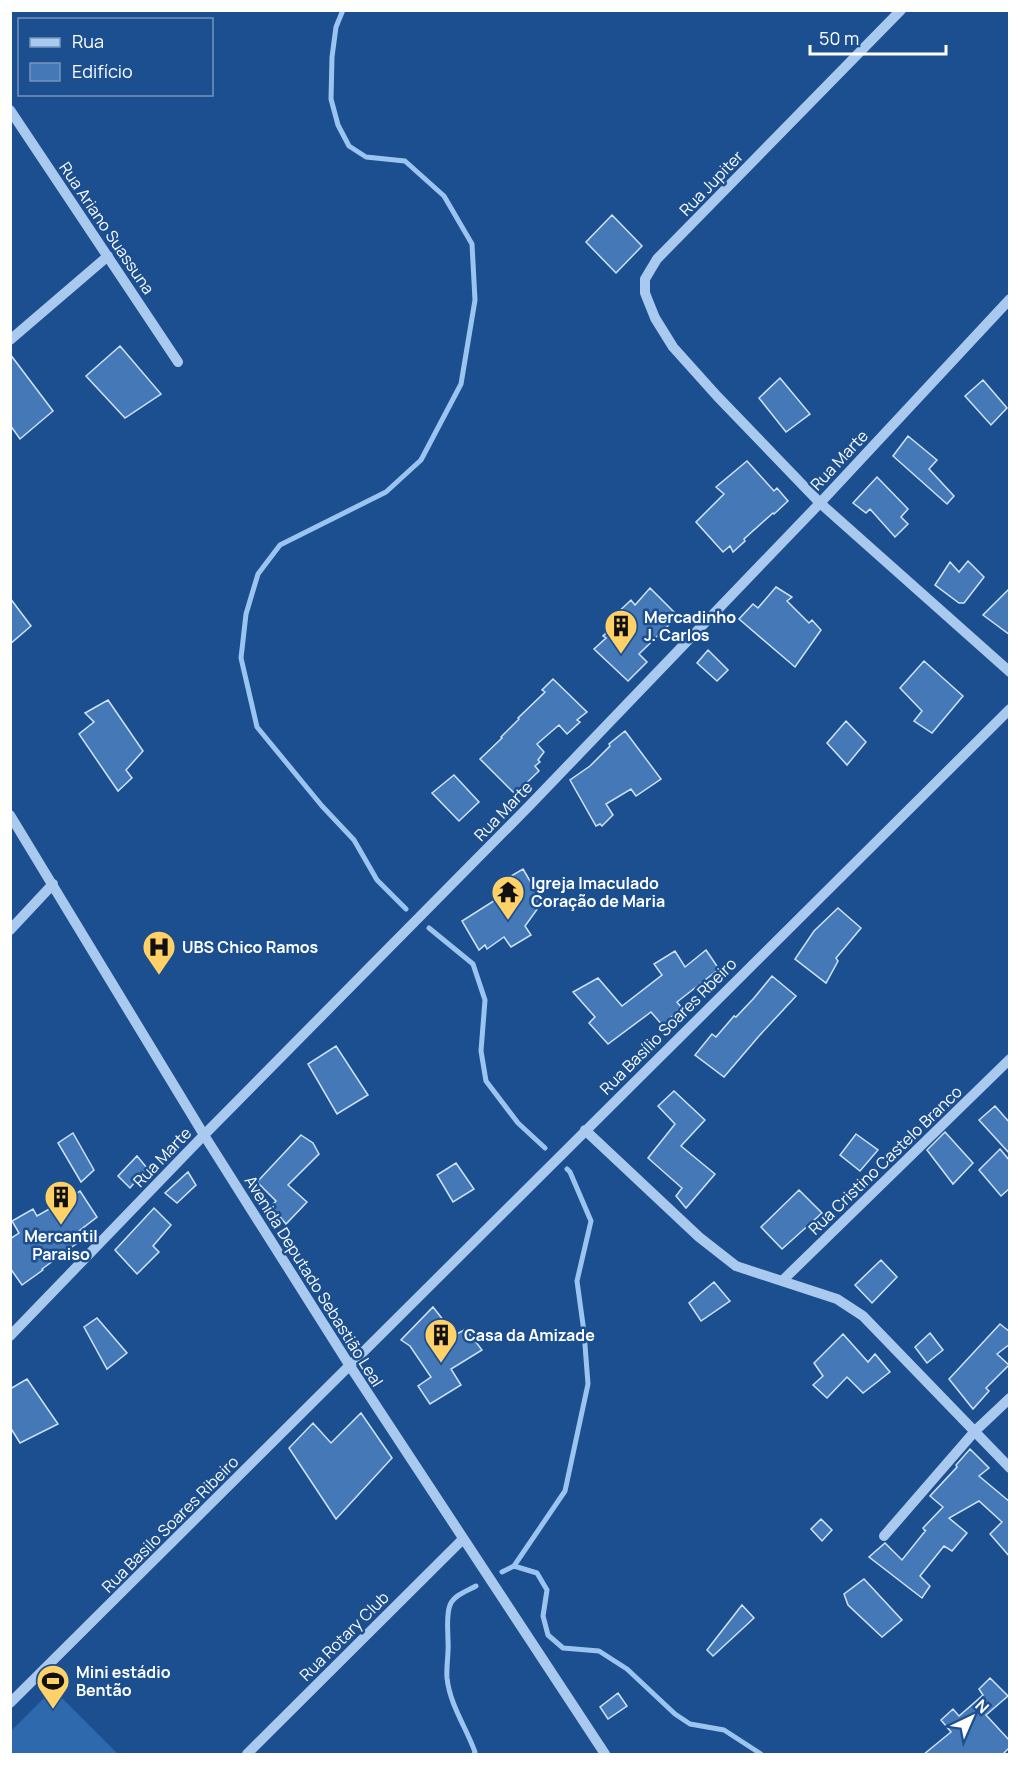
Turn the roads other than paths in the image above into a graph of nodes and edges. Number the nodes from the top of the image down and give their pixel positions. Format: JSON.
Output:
{"nodes":[{"id":1,"x":901,"y":10,"type":"edge"},
{"id":2,"x":10,"y":110,"type":"edge"},
{"id":3,"x":108,"y":256,"type":"junction"},
{"id":4,"x":1010,"y":299,"type":"edge"},
{"id":5,"x":10,"y":340,"type":"edge"},
{"id":6,"x":178,"y":362,"type":"dead end"},
{"id":7,"x":820,"y":503,"type":"junction"},
{"id":8,"x":1010,"y":672,"type":"edge"},
{"id":9,"x":1010,"y":709,"type":"edge"},
{"id":10,"x":10,"y":815,"type":"edge"},
{"id":11,"x":53,"y":884,"type":"junction"},
{"id":12,"x":10,"y":930,"type":"edge"},
{"id":13,"x":1010,"y":1059,"type":"edge"},
{"id":14,"x":585,"y":1130,"type":"junction"},
{"id":15,"x":204,"y":1135,"type":"junction"},
{"id":16,"x":782,"y":1281,"type":"junction"},
{"id":17,"x":10,"y":1336,"type":"edge"},
{"id":18,"x":350,"y":1366,"type":"junction"},
{"id":19,"x":1010,"y":1398,"type":"edge"},
{"id":20,"x":975,"y":1431,"type":"junction"},
{"id":21,"x":1010,"y":1468,"type":"edge"},
{"id":22,"x":884,"y":1536,"type":"dead end"},
{"id":23,"x":462,"y":1540,"type":"junction"},
{"id":24,"x":10,"y":1702,"type":"edge"},
{"id":25,"x":247,"y":1755,"type":"edge"},
{"id":26,"x":605,"y":1755,"type":"edge"}],
"edges":[{"from":1,"to":7,"type":"street","name":"Rua Jupiter"},
{"from":2,"to":3,"type":"street","name":"Rua Ariano Suassuna"},
{"from":3,"to":5,"type":"street"},
{"from":3,"to":6,"type":"street","name":"Rua Ariano Suassuna"},
{"from":4,"to":7,"type":"street","name":"Rua Marte"},
{"from":7,"to":8,"type":"street","name":"Rua Jupiter"},
{"from":7,"to":15,"type":"street","name":"Rua Marte"},
{"from":9,"to":14,"type":"street","name":"Rua Basílio Soares Rbeiro"},
{"from":10,"to":11,"type":"street","name":"Avenida Deputado Sebastião Leal"},
{"from":11,"to":12,"type":"street"},
{"from":11,"to":15,"type":"street","name":"Avenida Deputado Sebastião Leal"},
{"from":13,"to":16,"type":"street","name":"Rua Cristino Castelo Branco"},
{"from":14,"to":16,"type":"street"},
{"from":14,"to":18,"type":"street","name":"Rua Basílio Soares Rbeiro"},
{"from":15,"to":17,"type":"street","name":"Rua Marte"},
{"from":15,"to":18,"type":"street","name":"Avenida Deputado Sebastião Leal"},
{"from":16,"to":20,"type":"street"},
{"from":18,"to":23,"type":"street","name":"Avenida Deputado Sebastião Leal"},
{"from":18,"to":24,"type":"street","name":"Rua Basilo Soares Ribeiro"},
{"from":19,"to":20,"type":"street"},
{"from":20,"to":21,"type":"street"},
{"from":20,"to":22,"type":"street"},
{"from":23,"to":25,"type":"street","name":"Rua Rotary Club"},
{"from":23,"to":26,"type":"street","name":"Avenida Deputado Sebastião Leal"}]}
